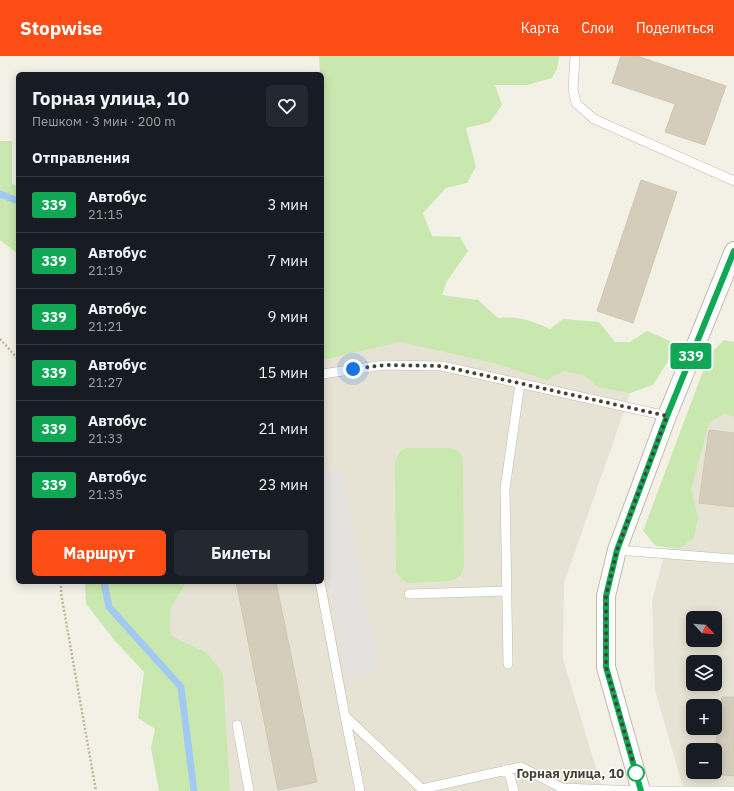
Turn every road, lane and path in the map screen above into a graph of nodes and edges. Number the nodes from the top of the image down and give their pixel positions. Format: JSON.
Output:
{"nodes":[{"id":1,"x":575,"y":56,"type":"edge"},
{"id":2,"x":734,"y":181,"type":"edge"},
{"id":3,"x":734,"y":251,"type":"edge"},
{"id":4,"x":0,"y":339,"type":"edge"},
{"id":5,"x":16,"y":357,"type":"edge"},
{"id":6,"x":324,"y":374,"type":"edge"},
{"id":7,"x":520,"y":383,"type":"junction"},
{"id":8,"x":667,"y":416,"type":"junction"},
{"id":9,"x":617,"y":550,"type":"junction"},
{"id":10,"x":734,"y":559,"type":"edge"},
{"id":11,"x":61,"y":584,"type":"edge"},
{"id":12,"x":320,"y":584,"type":"edge"},
{"id":13,"x":507,"y":591,"type":"junction"},
{"id":14,"x":409,"y":594,"type":"dead end"},
{"id":15,"x":508,"y":664,"type":"dead end"},
{"id":16,"x":345,"y":716,"type":"junction"},
{"id":17,"x":237,"y":725,"type":"dead end"},
{"id":18,"x":508,"y":769,"type":"junction"},
{"id":19,"x":417,"y":790,"type":"edge"},
{"id":20,"x":96,"y":791,"type":"edge"},
{"id":21,"x":249,"y":791,"type":"edge"},
{"id":22,"x":360,"y":791,"type":"edge"},
{"id":23,"x":514,"y":791,"type":"edge"},
{"id":24,"x":641,"y":791,"type":"edge"},
{"id":25,"x":734,"y":791,"type":"edge"}],
"edges":[{"from":1,"to":2,"type":"lane"},
{"from":3,"to":8,"type":"street"},
{"from":4,"to":5,"type":"path"},
{"from":6,"to":7,"type":"lane"},
{"from":7,"to":8,"type":"lane"},
{"from":7,"to":13,"type":"lane"},
{"from":8,"to":9,"type":"street"},
{"from":9,"to":10,"type":"lane"},
{"from":9,"to":24,"type":"street"},
{"from":11,"to":20,"type":"path"},
{"from":12,"to":16,"type":"lane"},
{"from":13,"to":14,"type":"lane"},
{"from":13,"to":15,"type":"lane"},
{"from":16,"to":19,"type":"lane"},
{"from":16,"to":22,"type":"lane"},
{"from":17,"to":21,"type":"lane"},
{"from":18,"to":19,"type":"lane"},
{"from":18,"to":23,"type":"lane"},
{"from":18,"to":24,"type":"lane"},
{"from":24,"to":25,"type":"lane"}]}
